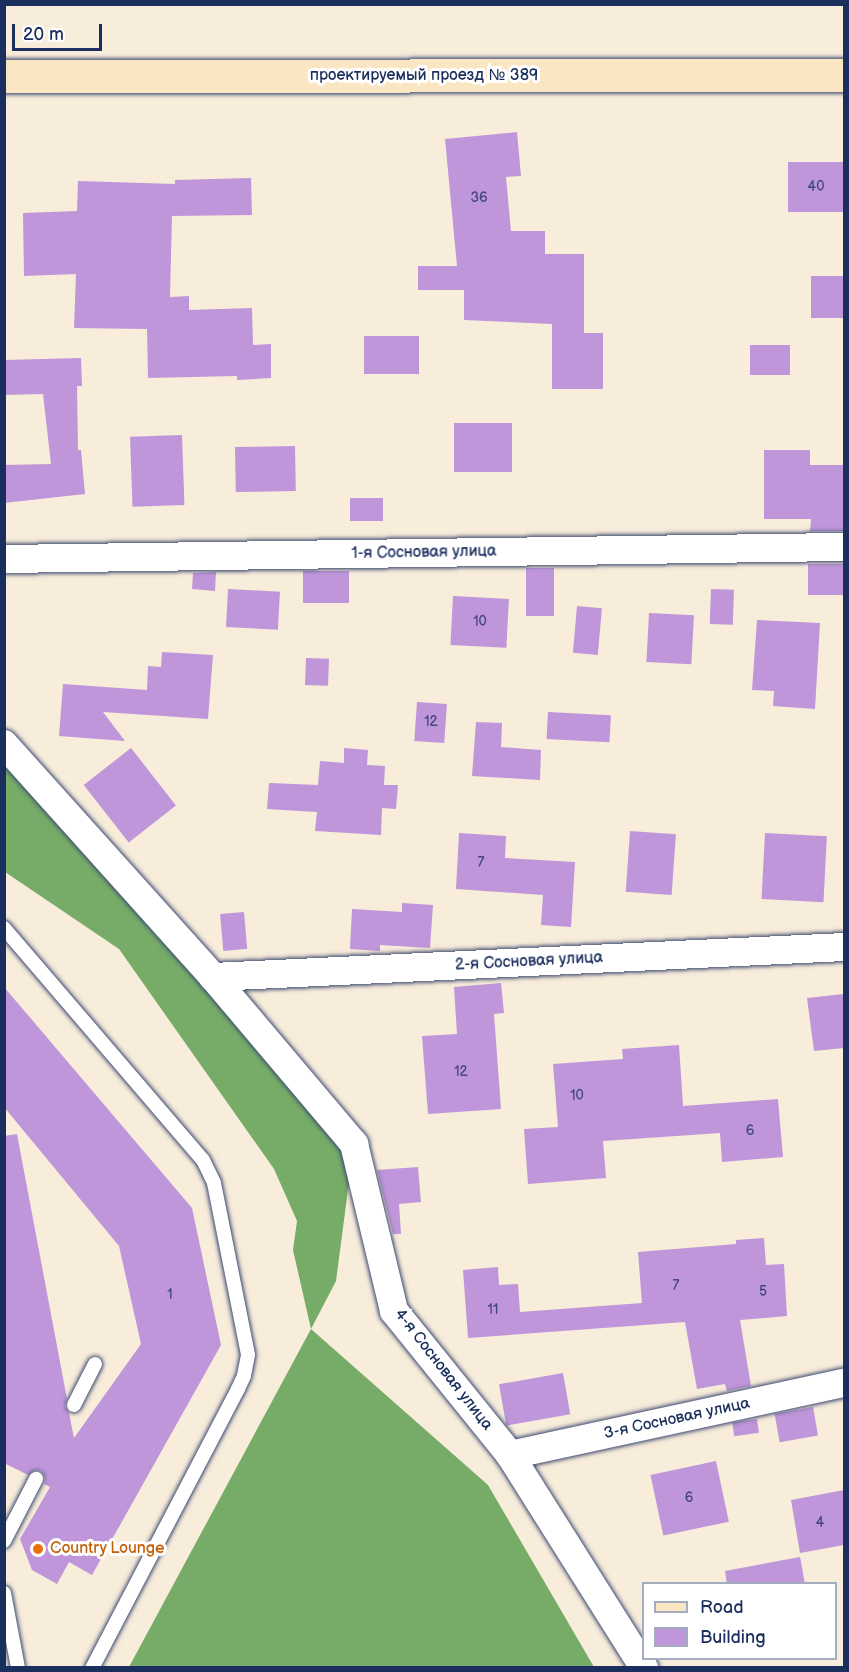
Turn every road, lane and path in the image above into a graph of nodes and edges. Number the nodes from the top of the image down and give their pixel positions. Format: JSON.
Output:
{"nodes":[{"id":1,"x":844,"y":75,"type":"edge"},
{"id":2,"x":4,"y":76,"type":"edge"},
{"id":3,"x":844,"y":547,"type":"edge"},
{"id":4,"x":4,"y":559,"type":"edge"},
{"id":5,"x":4,"y":744,"type":"edge"},
{"id":6,"x":4,"y":928,"type":"edge"},
{"id":7,"x":844,"y":947,"type":"edge"},
{"id":8,"x":213,"y":977,"type":"junction"},
{"id":9,"x":95,"y":1364,"type":"dead end"},
{"id":10,"x":844,"y":1383,"type":"edge"},
{"id":11,"x":74,"y":1405,"type":"dead end"},
{"id":12,"x":510,"y":1455,"type":"junction"},
{"id":13,"x":36,"y":1479,"type":"dead end"},
{"id":14,"x":4,"y":1541,"type":"edge"},
{"id":15,"x":4,"y":1593,"type":"edge"},
{"id":16,"x":18,"y":1668,"type":"edge"},
{"id":17,"x":92,"y":1668,"type":"edge"},
{"id":18,"x":644,"y":1668,"type":"edge"}],
"edges":[{"from":1,"to":2,"type":"main road","name":"проектируемый проезд № 389"},
{"from":3,"to":4,"type":"street","name":"1-я Сосновая улица"},
{"from":5,"to":8,"type":"street","name":"4-я Сосновая улица"},
{"from":6,"to":17,"type":"lane"},
{"from":7,"to":8,"type":"street","name":"2-я Сосновая улица"},
{"from":8,"to":12,"type":"street","name":"4-я Сосновая улица"},
{"from":9,"to":11,"type":"lane"},
{"from":10,"to":12,"type":"street","name":"3-я Сосновая улица"},
{"from":12,"to":18,"type":"street","name":"4-я Сосновая улица"},
{"from":13,"to":14,"type":"lane"},
{"from":15,"to":16,"type":"lane"}]}
